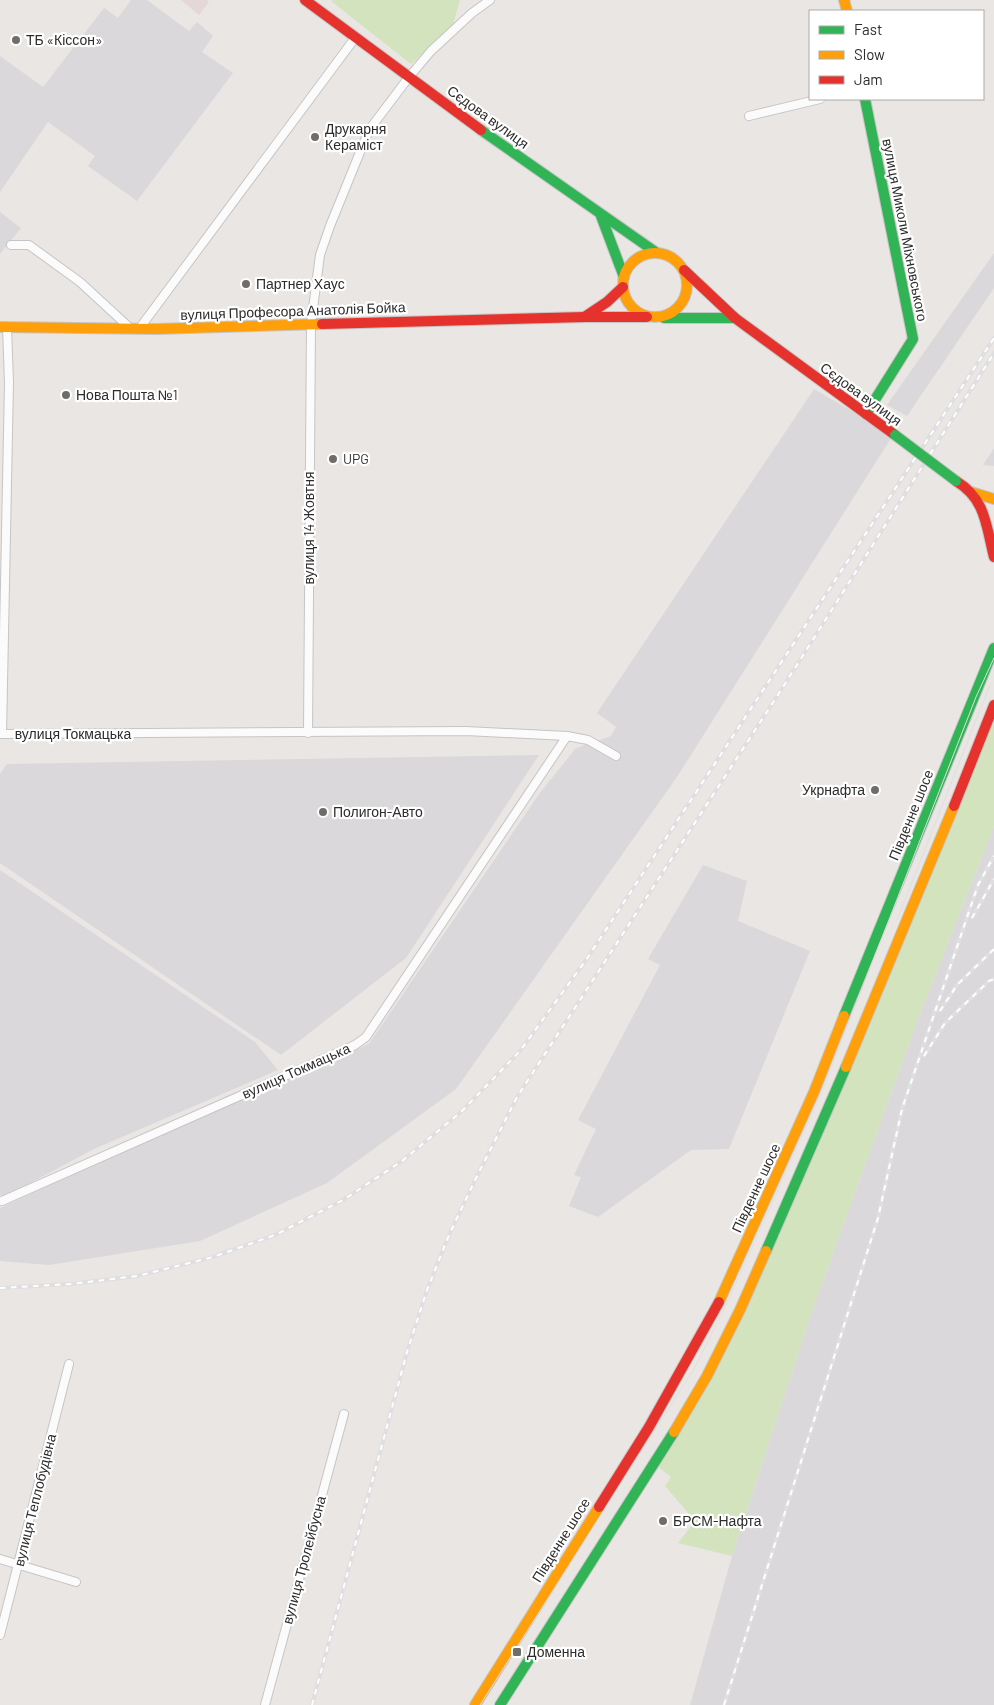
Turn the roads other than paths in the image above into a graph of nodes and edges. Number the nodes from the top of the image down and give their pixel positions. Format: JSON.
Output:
{"nodes":[{"id":1,"x":305,"y":0,"type":"edge"},
{"id":2,"x":490,"y":0,"type":"edge"},
{"id":3,"x":355,"y":38,"type":"junction"},
{"id":4,"x":408,"y":77,"type":"junction"},
{"id":5,"x":816,"y":100,"type":"edge"},
{"id":6,"x":865,"y":100,"type":"edge"},
{"id":7,"x":749,"y":116,"type":"dead end"},
{"id":8,"x":600,"y":215,"type":"junction"},
{"id":9,"x":11,"y":245,"type":"dead end"},
{"id":10,"x":657,"y":253,"type":"junction"},
{"id":11,"x":684,"y":270,"type":"junction"},
{"id":12,"x":623,"y":282,"type":"junction"},
{"id":13,"x":586,"y":317,"type":"junction"},
{"id":14,"x":652,"y":317,"type":"junction"},
{"id":15,"x":735,"y":318,"type":"junction"},
{"id":16,"x":310,"y":324,"type":"junction"},
{"id":17,"x":4,"y":327,"type":"edge"},
{"id":18,"x":135,"y":329,"type":"junction"},
{"id":19,"x":866,"y":414,"type":"junction"},
{"id":20,"x":971,"y":492,"type":"junction"},
{"id":21,"x":994,"y":499,"type":"edge"},
{"id":22,"x":994,"y":552,"type":"edge"},
{"id":23,"x":994,"y":648,"type":"edge"},
{"id":24,"x":994,"y":705,"type":"edge"},
{"id":25,"x":308,"y":733,"type":"junction"},
{"id":26,"x":1,"y":734,"type":"edge"},
{"id":27,"x":567,"y":736,"type":"junction"},
{"id":28,"x":616,"y":756,"type":"dead end"},
{"id":29,"x":2,"y":1201,"type":"dead end"},
{"id":30,"x":70,"y":1364,"type":"dead end"},
{"id":31,"x":344,"y":1414,"type":"dead end"},
{"id":32,"x":0,"y":1559,"type":"edge"},
{"id":33,"x":19,"y":1564,"type":"junction"},
{"id":34,"x":76,"y":1582,"type":"dead end"},
{"id":35,"x":0,"y":1635,"type":"edge"},
{"id":36,"x":265,"y":1705,"type":"edge"},
{"id":37,"x":475,"y":1705,"type":"edge"},
{"id":38,"x":500,"y":1705,"type":"edge"}],
"edges":[{"from":1,"to":3,"type":"main road","name":"Сєдова вулиця"},
{"from":2,"to":4,"type":"street","name":"вулиця 14 Жовтня"},
{"from":3,"to":4,"type":"main road","name":"Сєдова вулиця"},
{"from":3,"to":18,"type":"street"},
{"from":4,"to":8,"type":"main road","name":"Сєдова вулиця"},
{"from":4,"to":16,"type":"street","name":"вулиця 14 Жовтня"},
{"from":5,"to":7,"type":"street"},
{"from":6,"to":19,"type":"main road","name":"вулиця Миколи Міхновського"},
{"from":8,"to":10,"type":"main road","name":"Сєдова вулиця"},
{"from":8,"to":12,"type":"main road"},
{"from":9,"to":18,"type":"street"},
{"from":10,"to":11,"type":"main road"},
{"from":10,"to":12,"type":"main road"},
{"from":11,"to":14,"type":"main road"},
{"from":11,"to":15,"type":"main road","name":"Сєдова вулиця"},
{"from":12,"to":13,"type":"main road"},
{"from":12,"to":14,"type":"main road"},
{"from":13,"to":14,"type":"main road","name":"вулиця Професора Анатолія Бойка"},
{"from":13,"to":16,"type":"main road","name":"вулиця Професора Анатолія Бойка"},
{"from":14,"to":15,"type":"main road"},
{"from":15,"to":19,"type":"main road","name":"Сєдова вулиця"},
{"from":16,"to":18,"type":"main road","name":"вулиця Професора Анатолія Бойка"},
{"from":16,"to":25,"type":"street","name":"вулиця 14 Жовтня"},
{"from":17,"to":18,"type":"main road","name":"вулиця Професора Анатолія Бойка"},
{"from":17,"to":26,"type":"street"},
{"from":19,"to":20,"type":"main road","name":"Сєдова вулиця","bridge":true},
{"from":20,"to":21,"type":"main road","name":"Сєдова вулиця"},
{"from":20,"to":22,"type":"main road","name":"Сєдова вулиця"},
{"from":23,"to":37,"type":"main road","name":"Південне шосе"},
{"from":24,"to":38,"type":"main road"},
{"from":25,"to":26,"type":"street","name":"вулиця Токмацька"},
{"from":25,"to":27,"type":"street","name":"вулиця Токмацька"},
{"from":27,"to":28,"type":"street","name":"вулиця Токмацька"},
{"from":27,"to":29,"type":"street","name":"вулиця Токмацька"},
{"from":30,"to":33,"type":"street","name":"вулиця Теплобудівна"},
{"from":31,"to":36,"type":"street","name":"вулиця Тролейбусна"},
{"from":32,"to":33,"type":"street"},
{"from":33,"to":34,"type":"street"},
{"from":33,"to":35,"type":"street","name":"вулиця Теплобудівна"}]}
